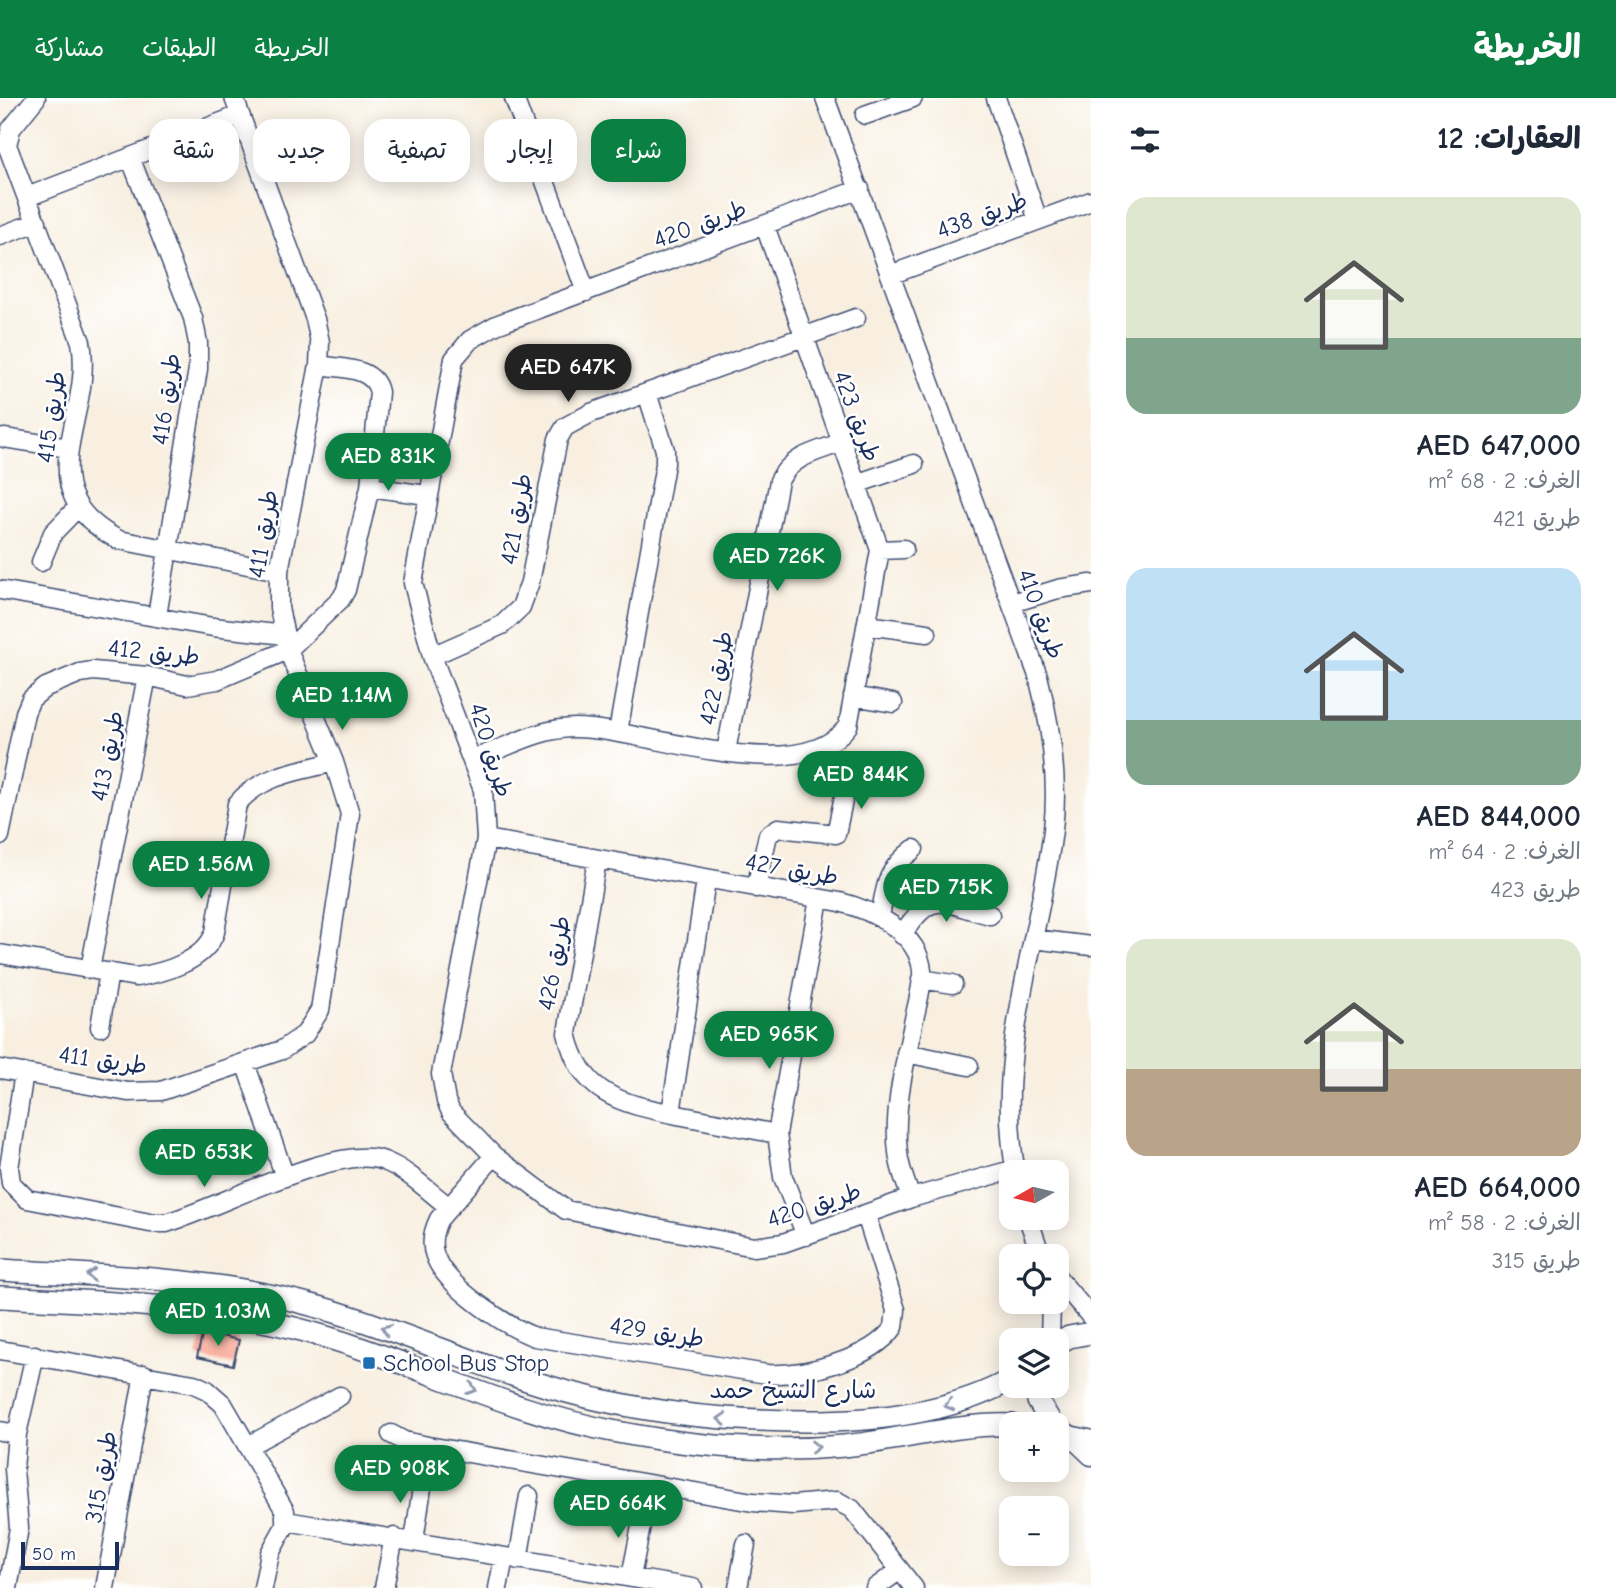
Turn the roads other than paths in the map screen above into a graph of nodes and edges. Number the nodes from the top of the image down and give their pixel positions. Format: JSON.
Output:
{"nodes":[{"id":1,"x":36,"y":98,"type":"edge"},
{"id":2,"x":514,"y":98,"type":"edge"},
{"id":3,"x":825,"y":98,"type":"edge"},
{"id":4,"x":913,"y":98,"type":"edge"},
{"id":5,"x":996,"y":98,"type":"edge"},
{"id":6,"x":237,"y":106,"type":"edge"},
{"id":7,"x":864,"y":115,"type":"dead end"},
{"id":8,"x":130,"y":157,"type":"junction"},
{"id":9,"x":860,"y":189,"type":"junction"},
{"id":10,"x":27,"y":197,"type":"junction"},
{"id":11,"x":1091,"y":201,"type":"edge"},
{"id":12,"x":1038,"y":220,"type":"junction"},
{"id":13,"x":37,"y":222,"type":"junction"},
{"id":14,"x":765,"y":226,"type":"junction"},
{"id":15,"x":0,"y":236,"type":"edge"},
{"id":16,"x":890,"y":275,"type":"junction"},
{"id":17,"x":586,"y":292,"type":"junction"},
{"id":18,"x":856,"y":318,"type":"dead end"},
{"id":19,"x":803,"y":337,"type":"junction"},
{"id":20,"x":318,"y":365,"type":"junction"},
{"id":21,"x":646,"y":393,"type":"junction"},
{"id":22,"x":4,"y":438,"type":"dead end"},
{"id":23,"x":841,"y":443,"type":"junction"},
{"id":24,"x":69,"y":448,"type":"junction"},
{"id":25,"x":914,"y":464,"type":"dead end"},
{"id":26,"x":856,"y":484,"type":"junction"},
{"id":27,"x":370,"y":486,"type":"junction"},
{"id":28,"x":427,"y":495,"type":"junction"},
{"id":29,"x":79,"y":507,"type":"junction"},
{"id":30,"x":904,"y":549,"type":"dead end"},
{"id":31,"x":880,"y":550,"type":"junction"},
{"id":32,"x":168,"y":551,"type":"junction"},
{"id":33,"x":41,"y":562,"type":"dead end"},
{"id":34,"x":279,"y":571,"type":"junction"},
{"id":35,"x":1091,"y":584,"type":"edge"},
{"id":36,"x":0,"y":590,"type":"edge"},
{"id":37,"x":1012,"y":603,"type":"junction"},
{"id":38,"x":157,"y":616,"type":"junction"},
{"id":39,"x":867,"y":625,"type":"junction"},
{"id":40,"x":927,"y":633,"type":"dead end"},
{"id":41,"x":286,"y":642,"type":"junction"},
{"id":42,"x":432,"y":656,"type":"junction"},
{"id":43,"x":147,"y":676,"type":"junction"},
{"id":44,"x":853,"y":696,"type":"junction"},
{"id":45,"x":893,"y":703,"type":"dead end"},
{"id":46,"x":618,"y":732,"type":"junction"},
{"id":47,"x":726,"y":751,"type":"junction"},
{"id":48,"x":815,"y":751,"type":"junction"},
{"id":49,"x":473,"y":759,"type":"junction"},
{"id":50,"x":334,"y":762,"type":"junction"},
{"id":51,"x":848,"y":777,"type":"junction"},
{"id":52,"x":892,"y":783,"type":"dead end"},
{"id":53,"x":0,"y":836,"type":"edge"},
{"id":54,"x":486,"y":839,"type":"junction"},
{"id":55,"x":914,"y":849,"type":"dead end"},
{"id":56,"x":597,"y":860,"type":"junction"},
{"id":57,"x":706,"y":880,"type":"junction"},
{"id":58,"x":756,"y":888,"type":"junction"},
{"id":59,"x":819,"y":899,"type":"junction"},
{"id":60,"x":990,"y":915,"type":"dead end"},
{"id":61,"x":880,"y":917,"type":"junction"},
{"id":62,"x":902,"y":935,"type":"junction"},
{"id":63,"x":1033,"y":939,"type":"junction"},
{"id":64,"x":1091,"y":946,"type":"edge"},
{"id":65,"x":0,"y":954,"type":"edge"},
{"id":66,"x":90,"y":969,"type":"junction"},
{"id":67,"x":109,"y":972,"type":"junction"},
{"id":68,"x":921,"y":979,"type":"junction"},
{"id":69,"x":953,"y":984,"type":"dead end"},
{"id":70,"x":100,"y":1027,"type":"dead end"},
{"id":71,"x":906,"y":1054,"type":"junction"},
{"id":72,"x":245,"y":1063,"type":"junction"},
{"id":73,"x":969,"y":1066,"type":"dead end"},
{"id":74,"x":0,"y":1069,"type":"edge"},
{"id":75,"x":24,"y":1073,"type":"junction"},
{"id":76,"x":671,"y":1113,"type":"junction"},
{"id":77,"x":777,"y":1134,"type":"junction"},
{"id":78,"x":494,"y":1156,"type":"junction"},
{"id":79,"x":1015,"y":1160,"type":"edge"},
{"id":80,"x":999,"y":1175,"type":"edge"},
{"id":81,"x":285,"y":1177,"type":"junction"},
{"id":82,"x":911,"y":1198,"type":"junction"},
{"id":83,"x":449,"y":1208,"type":"junction"},
{"id":84,"x":866,"y":1215,"type":"junction"},
{"id":85,"x":806,"y":1236,"type":"junction"},
{"id":86,"x":0,"y":1270,"type":"edge"},
{"id":87,"x":1069,"y":1291,"type":"edge"},
{"id":88,"x":0,"y":1297,"type":"edge"},
{"id":89,"x":1091,"y":1317,"type":"edge"},
{"id":90,"x":1091,"y":1333,"type":"edge"},
{"id":91,"x":1069,"y":1337,"type":"edge"},
{"id":92,"x":0,"y":1350,"type":"edge"},
{"id":93,"x":35,"y":1355,"type":"junction"},
{"id":94,"x":144,"y":1374,"type":"junction"},
{"id":95,"x":999,"y":1385,"type":"edge"},
{"id":96,"x":340,"y":1396,"type":"dead end"},
{"id":97,"x":999,"y":1424,"type":"edge"},
{"id":98,"x":9,"y":1432,"type":"edge"},
{"id":99,"x":391,"y":1434,"type":"dead end"},
{"id":100,"x":1069,"y":1437,"type":"edge"},
{"id":101,"x":248,"y":1446,"type":"junction"},
{"id":102,"x":1091,"y":1456,"type":"edge"},
{"id":103,"x":424,"y":1474,"type":"dead end"},
{"id":104,"x":529,"y":1496,"type":"dead end"},
{"id":105,"x":644,"y":1511,"type":"dead end"},
{"id":106,"x":286,"y":1521,"type":"junction"},
{"id":107,"x":394,"y":1537,"type":"junction"},
{"id":108,"x":414,"y":1541,"type":"junction"},
{"id":109,"x":746,"y":1544,"type":"dead end"},
{"id":110,"x":511,"y":1559,"type":"junction"},
{"id":111,"x":900,"y":1570,"type":"junction"},
{"id":112,"x":631,"y":1577,"type":"junction"},
{"id":113,"x":608,"y":1581,"type":"edge"},
{"id":114,"x":8,"y":1588,"type":"edge"},
{"id":115,"x":105,"y":1588,"type":"edge"},
{"id":116,"x":263,"y":1588,"type":"edge"},
{"id":117,"x":384,"y":1588,"type":"edge"},
{"id":118,"x":498,"y":1588,"type":"edge"},
{"id":119,"x":692,"y":1588,"type":"edge"},
{"id":120,"x":738,"y":1588,"type":"edge"},
{"id":121,"x":875,"y":1588,"type":"edge"},
{"id":122,"x":914,"y":1588,"type":"edge"}],
"edges":[{"from":1,"to":10,"type":"street","name":"طريق 415"},
{"from":2,"to":17,"type":"street"},
{"from":3,"to":9,"type":"street","name":"طريق 410"},
{"from":4,"to":7,"type":"street"},
{"from":5,"to":12,"type":"street"},
{"from":6,"to":8,"type":"street"},
{"from":6,"to":20,"type":"street","name":"طريق 411"},
{"from":8,"to":10,"type":"street"},
{"from":8,"to":32,"type":"street","name":"طريق 416"},
{"from":9,"to":14,"type":"street","name":"طريق 420"},
{"from":9,"to":16,"type":"street","name":"طريق 410"},
{"from":10,"to":13,"type":"street","name":"طريق 415"},
{"from":11,"to":12,"type":"street","name":"طريق 438"},
{"from":12,"to":16,"type":"street","name":"طريق 438"},
{"from":13,"to":15,"type":"street"},
{"from":13,"to":24,"type":"street","name":"طريق 415"},
{"from":14,"to":17,"type":"street","name":"طريق 420"},
{"from":14,"to":19,"type":"street","name":"طريق 423"},
{"from":16,"to":37,"type":"street","name":"طريق 410"},
{"from":17,"to":28,"type":"street","name":"طريق 420"},
{"from":18,"to":19,"type":"street","name":"طريق 421"},
{"from":19,"to":21,"type":"street","name":"طريق 421"},
{"from":19,"to":23,"type":"street","name":"طريق 423"},
{"from":20,"to":27,"type":"street"},
{"from":20,"to":34,"type":"street","name":"طريق 411"},
{"from":21,"to":42,"type":"street","name":"طريق 421"},
{"from":21,"to":46,"type":"street"},
{"from":22,"to":24,"type":"street"},
{"from":23,"to":26,"type":"street","name":"طريق 423"},
{"from":23,"to":47,"type":"street","name":"طريق 422"},
{"from":24,"to":29,"type":"street","name":"طريق 415"},
{"from":25,"to":26,"type":"street"},
{"from":26,"to":31,"type":"street","name":"طريق 423"},
{"from":27,"to":28,"type":"street"},
{"from":27,"to":41,"type":"street"},
{"from":28,"to":42,"type":"street","name":"طريق 420"},
{"from":29,"to":32,"type":"street","name":"طريق 415"},
{"from":29,"to":33,"type":"street"},
{"from":30,"to":31,"type":"street"},
{"from":31,"to":39,"type":"street","name":"طريق 423"},
{"from":32,"to":34,"type":"street","name":"طريق 415"},
{"from":32,"to":38,"type":"street","name":"طريق 416"},
{"from":34,"to":41,"type":"street","name":"طريق 411"},
{"from":35,"to":37,"type":"street"},
{"from":36,"to":38,"type":"street"},
{"from":37,"to":63,"type":"street","name":"طريق 410"},
{"from":38,"to":41,"type":"street"},
{"from":39,"to":40,"type":"street"},
{"from":39,"to":44,"type":"street","name":"طريق 423"},
{"from":41,"to":43,"type":"street","name":"طريق 412"},
{"from":41,"to":50,"type":"street","name":"طريق 411"},
{"from":42,"to":49,"type":"street","name":"طريق 420"},
{"from":43,"to":53,"type":"street","name":"طريق 412"},
{"from":43,"to":66,"type":"street","name":"طريق 413"},
{"from":44,"to":45,"type":"street"},
{"from":44,"to":48,"type":"street","name":"طريق 423"},
{"from":46,"to":47,"type":"street","name":"طريق 423"},
{"from":46,"to":49,"type":"street","name":"طريق 423"},
{"from":47,"to":48,"type":"street","name":"طريق 423"},
{"from":48,"to":51,"type":"street"},
{"from":49,"to":54,"type":"street","name":"طريق 420"},
{"from":50,"to":67,"type":"street"},
{"from":50,"to":72,"type":"street","name":"طريق 411"},
{"from":51,"to":52,"type":"street"},
{"from":51,"to":58,"type":"street"},
{"from":54,"to":56,"type":"street","name":"طريق 427"},
{"from":54,"to":78,"type":"street","name":"طريق 420"},
{"from":55,"to":61,"type":"street"},
{"from":56,"to":57,"type":"street","name":"طريق 427"},
{"from":56,"to":76,"type":"street","name":"طريق 426"},
{"from":57,"to":58,"type":"street","name":"طريق 427"},
{"from":57,"to":76,"type":"street"},
{"from":58,"to":59,"type":"street","name":"طريق 427"},
{"from":59,"to":61,"type":"street","name":"طريق 427"},
{"from":59,"to":77,"type":"street"},
{"from":60,"to":62,"type":"street"},
{"from":61,"to":62,"type":"street","name":"طريق 427"},
{"from":62,"to":68,"type":"street","name":"طريق 427"},
{"from":63,"to":64,"type":"street"},
{"from":63,"to":79,"type":"street","name":"طريق 410"},
{"from":65,"to":66,"type":"street"},
{"from":66,"to":67,"type":"street"},
{"from":67,"to":70,"type":"street"},
{"from":68,"to":69,"type":"street"},
{"from":68,"to":71,"type":"street"},
{"from":71,"to":73,"type":"street"},
{"from":71,"to":82,"type":"street"},
{"from":72,"to":75,"type":"street","name":"طريق 411"},
{"from":72,"to":81,"type":"street"},
{"from":74,"to":75,"type":"street","name":"طريق 411"},
{"from":75,"to":81,"type":"street"},
{"from":76,"to":77,"type":"street","name":"طريق 426"},
{"from":77,"to":85,"type":"street"},
{"from":78,"to":83,"type":"street","name":"طريق 429"},
{"from":78,"to":85,"type":"street","name":"طريق 420"},
{"from":80,"to":82,"type":"street","name":"طريق 420"},
{"from":81,"to":83,"type":"street"},
{"from":82,"to":84,"type":"street","name":"طريق 420"},
{"from":83,"to":84,"type":"street","name":"طريق 429"},
{"from":84,"to":85,"type":"street","name":"طريق 420"},
{"from":95,"to":86,"type":"main road","name":"شارع الشيخ حمد","one_way":true},
{"from":87,"to":89,"type":"street"},
{"from":88,"to":97,"type":"main road","one_way":true},
{"from":90,"to":91,"type":"main road"},
{"from":92,"to":93,"type":"street"},
{"from":93,"to":94,"type":"street"},
{"from":93,"to":98,"type":"street"},
{"from":94,"to":101,"type":"street"},
{"from":94,"to":115,"type":"street","name":"طريق 315"},
{"from":96,"to":101,"type":"street"},
{"from":98,"to":114,"type":"street"},
{"from":99,"to":111,"type":"street"},
{"from":100,"to":102,"type":"street"},
{"from":101,"to":106,"type":"street"},
{"from":103,"to":108,"type":"street"},
{"from":104,"to":110,"type":"street"},
{"from":105,"to":112,"type":"street"},
{"from":106,"to":107,"type":"street"},
{"from":106,"to":116,"type":"street"},
{"from":107,"to":108,"type":"street"},
{"from":107,"to":117,"type":"street"},
{"from":108,"to":110,"type":"street"},
{"from":109,"to":120,"type":"street"},
{"from":110,"to":113,"type":"street"},
{"from":110,"to":118,"type":"street"},
{"from":111,"to":121,"type":"street"},
{"from":111,"to":122,"type":"street"},
{"from":112,"to":113,"type":"street"},
{"from":112,"to":119,"type":"street"}]}
